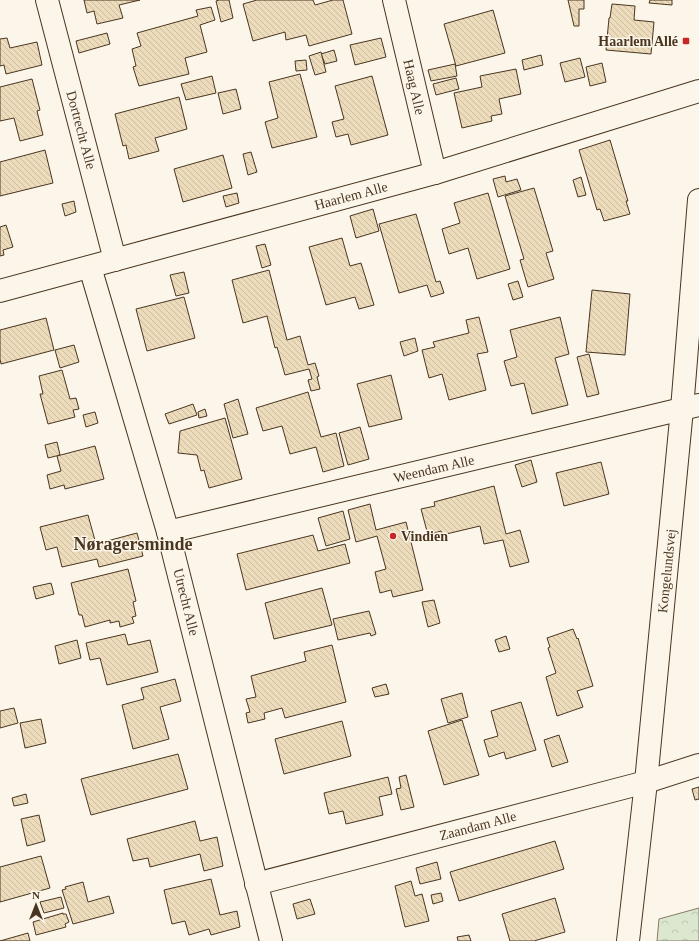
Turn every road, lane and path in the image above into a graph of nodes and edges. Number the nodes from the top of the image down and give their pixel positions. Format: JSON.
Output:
{"nodes":[{"id":1,"x":47,"y":0,"type":"edge"},
{"id":2,"x":394,"y":0,"type":"edge"},
{"id":3,"x":699,"y":91,"type":"edge"},
{"id":4,"x":435,"y":173,"type":"junction"},
{"id":5,"x":699,"y":200,"type":"edge"},
{"id":6,"x":115,"y":260,"type":"junction"},
{"id":7,"x":90,"y":266,"type":"junction"},
{"id":8,"x":0,"y":291,"type":"edge"},
{"id":9,"x":691,"y":407,"type":"edge"},
{"id":10,"x":168,"y":532,"type":"junction"},
{"id":11,"x":699,"y":765,"type":"edge"},
{"id":12,"x":646,"y":782,"type":"junction"},
{"id":13,"x":256,"y":884,"type":"junction"},
{"id":14,"x":271,"y":941,"type":"edge"},
{"id":15,"x":628,"y":941,"type":"edge"}],
"edges":[{"from":1,"to":6,"type":"street","name":"Dortrecht Alle"},
{"from":2,"to":4,"type":"street","name":"Haag Alle"},
{"from":3,"to":4,"type":"street","name":"Haarlem Alle"},
{"from":4,"to":6,"type":"street","name":"Haarlem Alle"},
{"from":5,"to":9,"type":"street","name":"Kongelundsvej"},
{"from":6,"to":7,"type":"street","name":"Haarlem Alle"},
{"from":7,"to":8,"type":"street","name":"Haarlem Alle"},
{"from":7,"to":10,"type":"street","name":"Utrecht Alle"},
{"from":9,"to":10,"type":"street","name":"Weendam Alle"},
{"from":9,"to":12,"type":"street","name":"Kongelundsvej"},
{"from":10,"to":13,"type":"street","name":"Utrecht Alle"},
{"from":11,"to":12,"type":"street","name":"Zaandam Alle"},
{"from":12,"to":13,"type":"street","name":"Zaandam Alle"},
{"from":12,"to":15,"type":"street","name":"Kongelundsvej"},
{"from":13,"to":14,"type":"street","name":"Utrecht Alle"}]}
